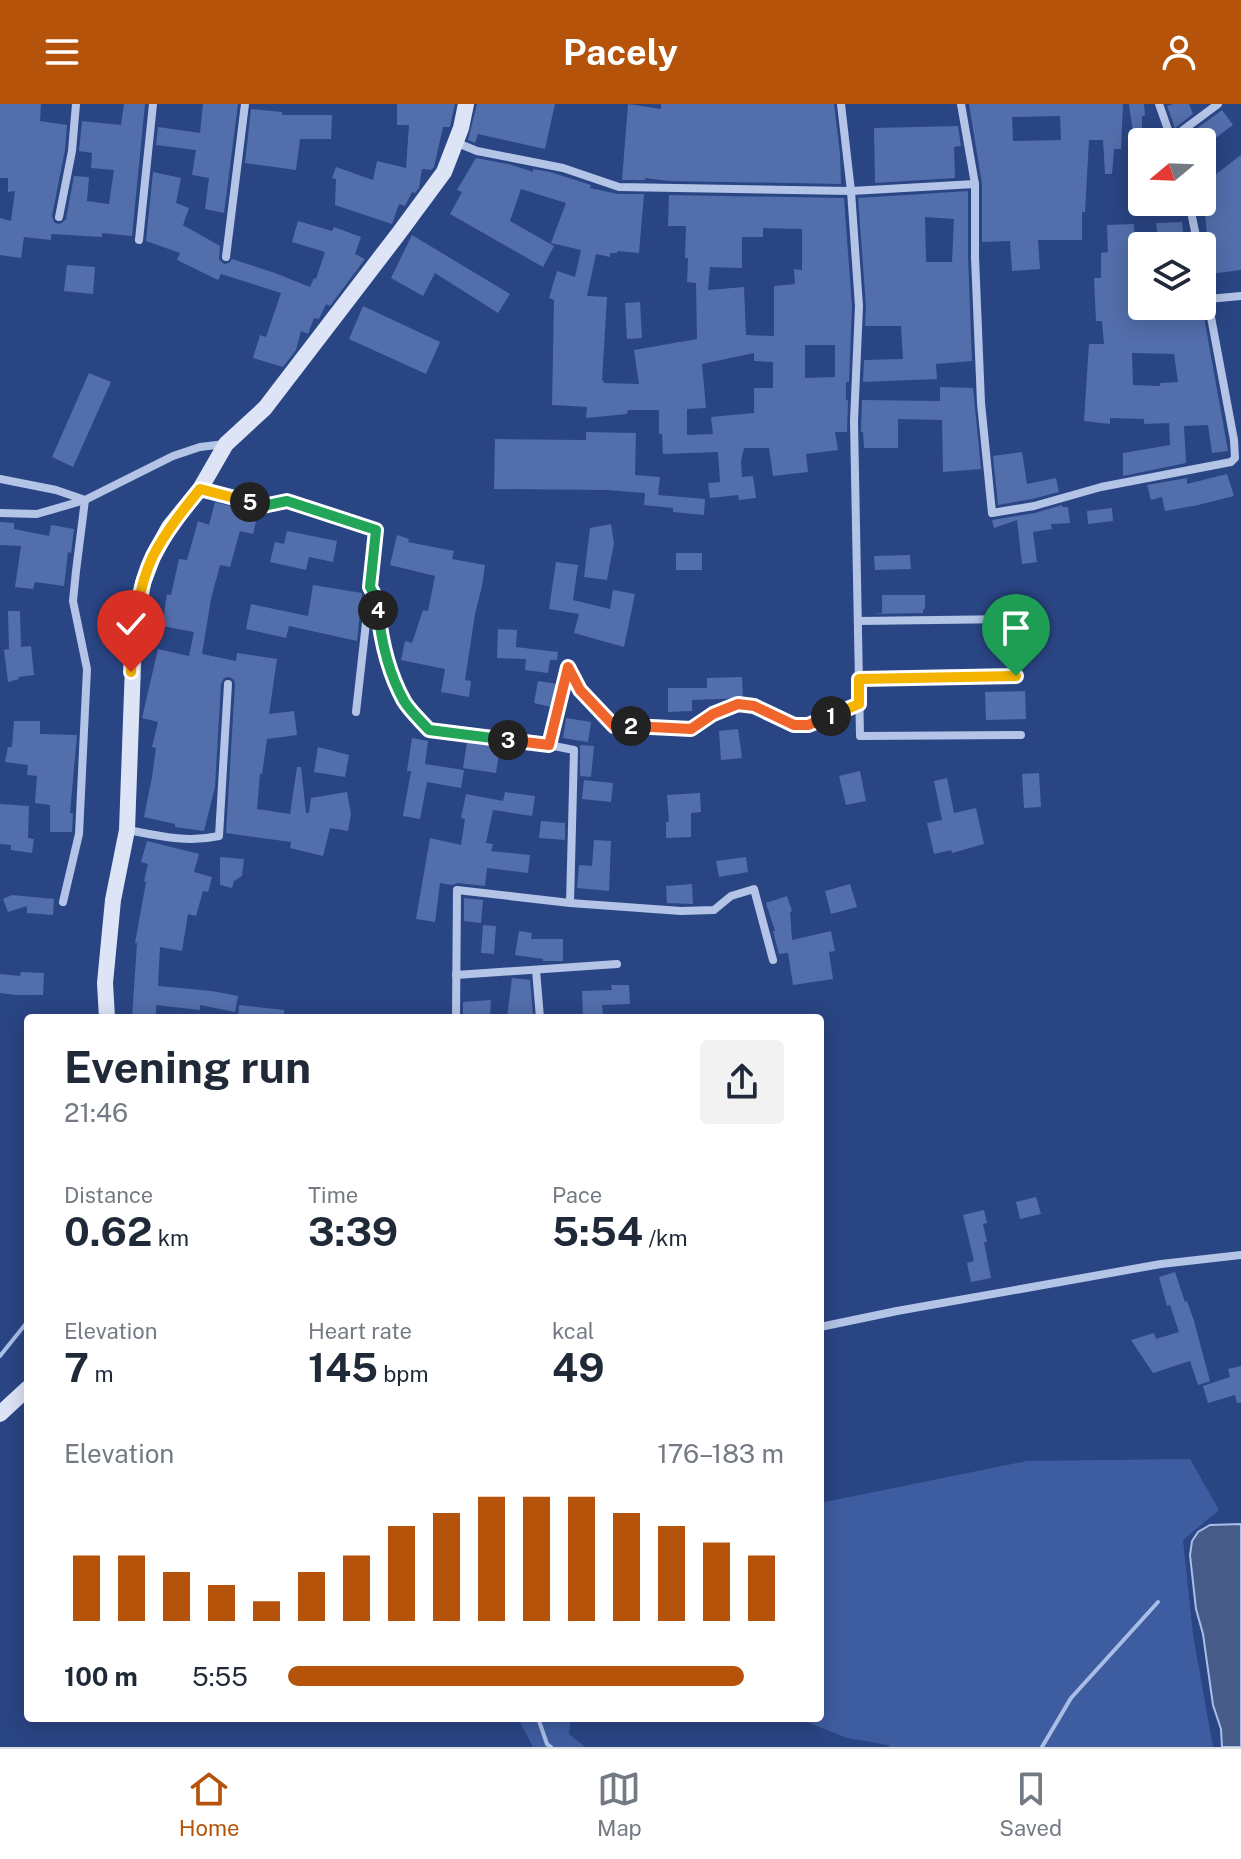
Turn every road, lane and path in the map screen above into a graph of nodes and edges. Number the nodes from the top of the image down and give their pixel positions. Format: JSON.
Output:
{"nodes":[{"id":1,"x":76,"y":104,"type":"edge"},
{"id":2,"x":153,"y":104,"type":"edge"},
{"id":3,"x":245,"y":104,"type":"edge"},
{"id":4,"x":466,"y":104,"type":"edge"},
{"id":5,"x":841,"y":104,"type":"edge"},
{"id":6,"x":961,"y":104,"type":"edge"},
{"id":7,"x":1159,"y":104,"type":"edge"},
{"id":8,"x":1218,"y":104,"type":"edge"},
{"id":9,"x":1167,"y":128,"type":"edge"},
{"id":10,"x":1188,"y":128,"type":"edge"},
{"id":11,"x":455,"y":142,"type":"junction"},
{"id":12,"x":975,"y":184,"type":"junction"},
{"id":13,"x":851,"y":191,"type":"junction"},
{"id":14,"x":59,"y":217,"type":"dead end"},
{"id":15,"x":139,"y":240,"type":"dead end"},
{"id":16,"x":226,"y":257,"type":"dead end"},
{"id":17,"x":1241,"y":296,"type":"edge"},
{"id":18,"x":1216,"y":298,"type":"edge"},
{"id":19,"x":1212,"y":320,"type":"edge"},
{"id":20,"x":226,"y":444,"type":"junction"},
{"id":21,"x":0,"y":479,"type":"edge"},
{"id":22,"x":200,"y":489,"type":"junction"},
{"id":23,"x":85,"y":500,"type":"junction"},
{"id":24,"x":0,"y":513,"type":"edge"},
{"id":25,"x":370,"y":587,"type":"junction"},
{"id":26,"x":858,"y":621,"type":"junction"},
{"id":27,"x":859,"y":679,"type":"junction"},
{"id":28,"x":228,"y":684,"type":"dead end"},
{"id":29,"x":859,"y":704,"type":"junction"},
{"id":30,"x":356,"y":712,"type":"dead end"},
{"id":31,"x":1021,"y":735,"type":"dead end"},
{"id":32,"x":549,"y":745,"type":"junction"},
{"id":33,"x":127,"y":830,"type":"junction"},
{"id":34,"x":63,"y":902,"type":"dead end"},
{"id":35,"x":570,"y":903,"type":"junction"},
{"id":36,"x":773,"y":960,"type":"dead end"},
{"id":37,"x":617,"y":964,"type":"dead end"},
{"id":38,"x":536,"y":970,"type":"junction"},
{"id":39,"x":456,"y":975,"type":"junction"},
{"id":40,"x":107,"y":1014,"type":"edge"},
{"id":41,"x":456,"y":1014,"type":"edge"},
{"id":42,"x":540,"y":1014,"type":"edge"},
{"id":43,"x":1241,"y":1255,"type":"edge"},
{"id":44,"x":824,"y":1326,"type":"edge"},
{"id":45,"x":24,"y":1392,"type":"edge"},
{"id":46,"x":0,"y":1414,"type":"edge"}],
"edges":[{"from":1,"to":14,"type":"street"},
{"from":2,"to":15,"type":"street"},
{"from":3,"to":16,"type":"street"},
{"from":4,"to":11,"type":"street"},
{"from":5,"to":13,"type":"street"},
{"from":6,"to":12,"type":"street"},
{"from":7,"to":9,"type":"street"},
{"from":8,"to":10,"type":"street"},
{"from":11,"to":13,"type":"street"},
{"from":11,"to":20,"type":"street"},
{"from":12,"to":13,"type":"street"},
{"from":12,"to":19,"type":"street"},
{"from":13,"to":26,"type":"street"},
{"from":17,"to":18,"type":"street"},
{"from":20,"to":22,"type":"street"},
{"from":20,"to":23,"type":"street"},
{"from":21,"to":23,"type":"street"},
{"from":22,"to":25,"type":"street"},
{"from":22,"to":33,"type":"street"},
{"from":23,"to":24,"type":"street"},
{"from":23,"to":34,"type":"street"},
{"from":25,"to":30,"type":"street"},
{"from":25,"to":32,"type":"street"},
{"from":26,"to":27,"type":"street"},
{"from":26,"to":27,"type":"street"},
{"from":27,"to":29,"type":"street"},
{"from":28,"to":33,"type":"street"},
{"from":29,"to":31,"type":"street"},
{"from":29,"to":32,"type":"street"},
{"from":32,"to":35,"type":"street"},
{"from":33,"to":40,"type":"street"},
{"from":35,"to":36,"type":"street"},
{"from":35,"to":39,"type":"street"},
{"from":37,"to":38,"type":"street"},
{"from":38,"to":39,"type":"street"},
{"from":38,"to":42,"type":"street"},
{"from":39,"to":41,"type":"street"},
{"from":43,"to":44,"type":"street"},
{"from":45,"to":46,"type":"street"}]}
